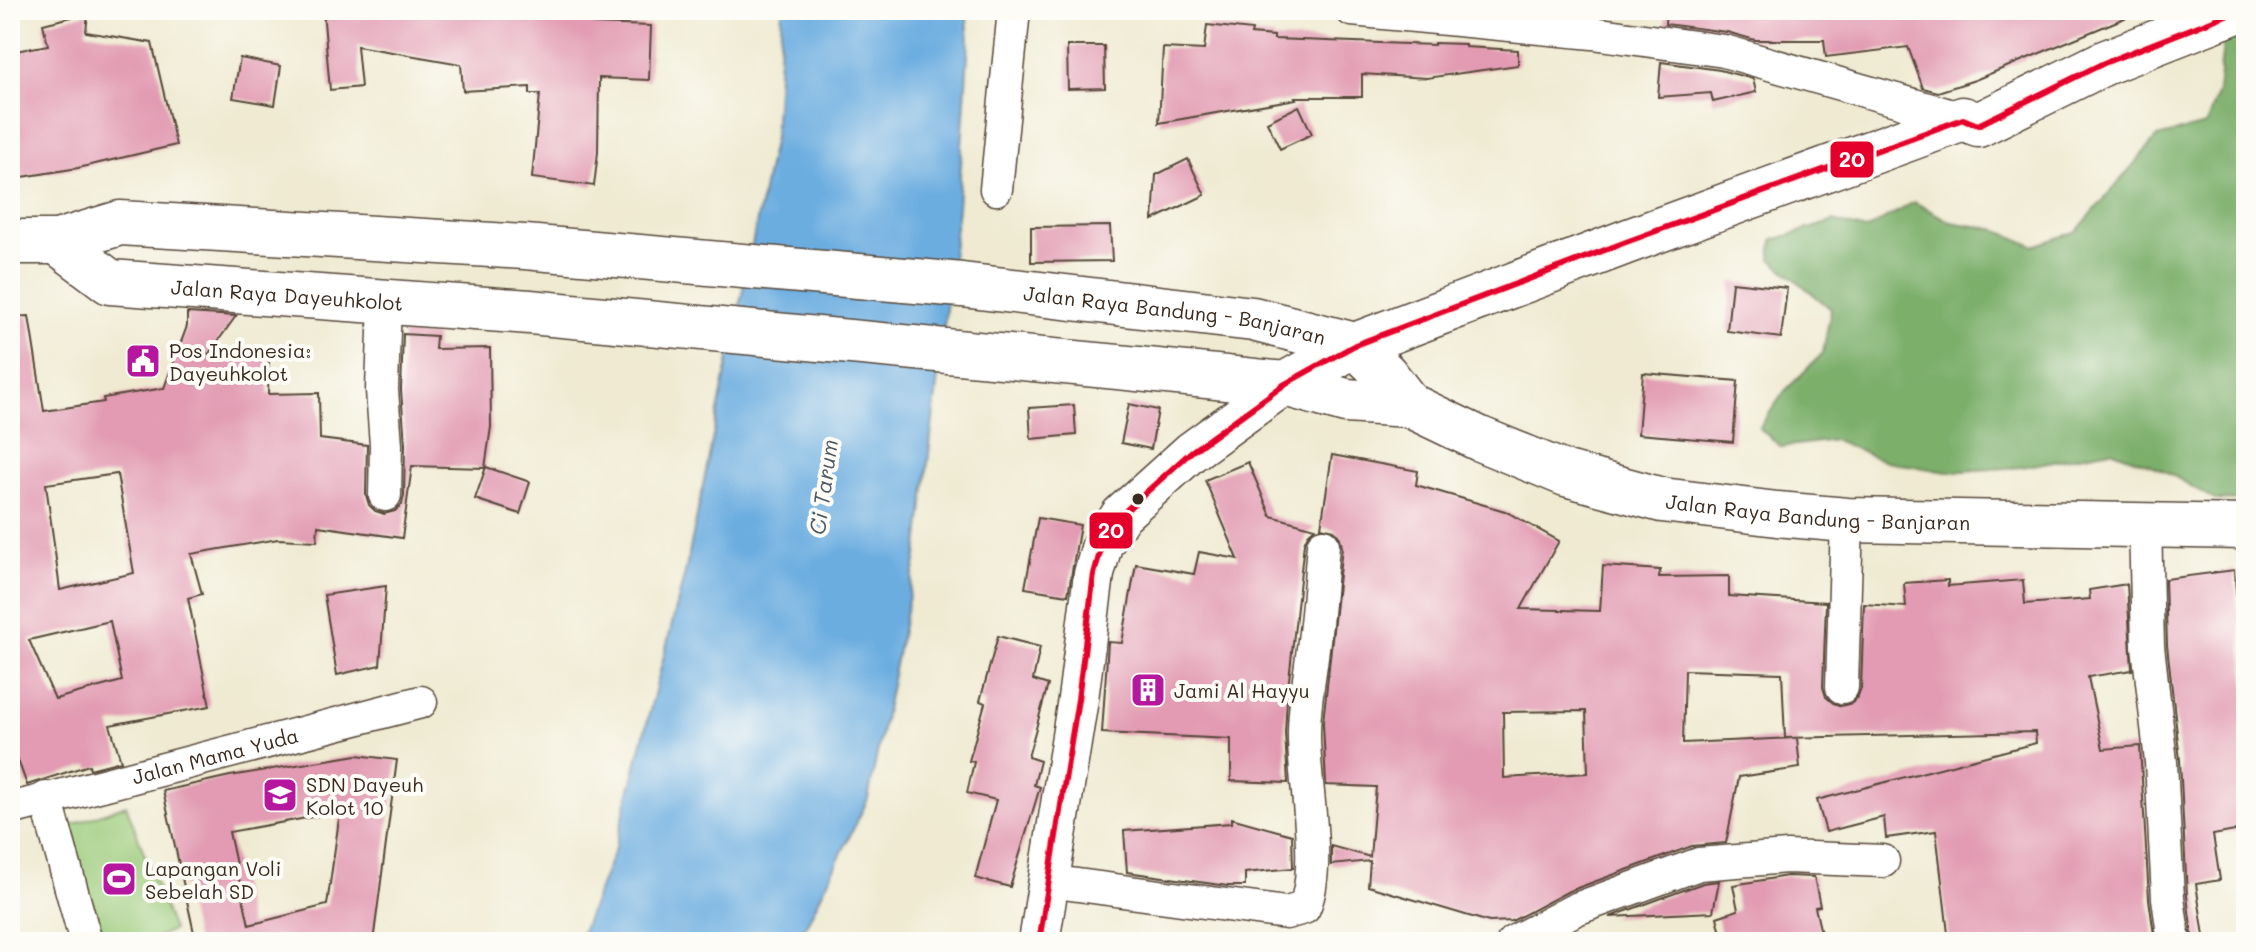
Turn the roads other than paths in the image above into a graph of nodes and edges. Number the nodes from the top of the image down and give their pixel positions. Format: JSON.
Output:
{"nodes":[{"id":1,"x":1014,"y":10,"type":"edge"},
{"id":2,"x":1364,"y":10,"type":"edge"},
{"id":3,"x":2158,"y":10,"type":"edge"},
{"id":4,"x":2239,"y":10,"type":"edge"},
{"id":5,"x":1594,"y":22,"type":"edge"},
{"id":6,"x":2104,"y":63,"type":"junction"},
{"id":7,"x":1963,"y":119,"type":"junction"},
{"id":8,"x":996,"y":189,"type":"dead end"},
{"id":9,"x":10,"y":242,"type":"edge"},
{"id":10,"x":57,"y":242,"type":"junction"},
{"id":11,"x":385,"y":302,"type":"junction"},
{"id":12,"x":1355,"y":345,"type":"junction"},
{"id":13,"x":950,"y":352,"type":"joint"},
{"id":14,"x":1285,"y":384,"type":"junction"},
{"id":15,"x":1409,"y":405,"type":"junction"},
{"id":16,"x":385,"y":495,"type":"dead end"},
{"id":17,"x":1847,"y":520,"type":"junction"},
{"id":18,"x":2145,"y":523,"type":"junction"},
{"id":19,"x":2246,"y":527,"type":"edge"},
{"id":20,"x":1323,"y":545,"type":"dead end"},
{"id":21,"x":1842,"y":687,"type":"dead end"},
{"id":22,"x":421,"y":702,"type":"dead end"},
{"id":23,"x":46,"y":798,"type":"junction"},
{"id":24,"x":10,"y":809,"type":"edge"},
{"id":25,"x":1883,"y":861,"type":"dead end"},
{"id":26,"x":1048,"y":881,"type":"junction"},
{"id":27,"x":86,"y":942,"type":"edge"},
{"id":28,"x":1039,"y":942,"type":"edge"},
{"id":29,"x":1513,"y":942,"type":"edge"},
{"id":30,"x":2174,"y":942,"type":"edge"}],
"edges":[{"from":1,"to":8,"type":"street"},
{"from":2,"to":5,"type":"street"},
{"from":3,"to":6,"type":"main road"},
{"from":4,"to":6,"type":"main road"},
{"from":5,"to":7,"type":"street"},
{"from":6,"to":7,"type":"main road"},
{"from":7,"to":12,"type":"main road"},
{"from":9,"to":10,"type":"main road"},
{"from":10,"to":11,"type":"main road","name":"Jalan Raya Dayeuhkolot"},
{"from":10,"to":12,"type":"main road","name":"Jalan Raya Bandung - Banjaran"},
{"from":11,"to":13,"type":"main road","name":"Jalan Raya Dayeuhkolot"},
{"from":11,"to":16,"type":"street"},
{"from":12,"to":14,"type":"main road"},
{"from":12,"to":15,"type":"main road","name":"Jalan Raya Bandung - Banjaran"},
{"from":13,"to":14,"type":"main road","name":"Jalan Raya Bandung - Banjaran"},
{"from":14,"to":15,"type":"main road","name":"Jalan Raya Bandung - Banjaran"},
{"from":14,"to":26,"type":"street"},
{"from":15,"to":17,"type":"main road","name":"Jalan Raya Bandung - Banjaran"},
{"from":17,"to":18,"type":"main road","name":"Jalan Raya Bandung - Banjaran"},
{"from":17,"to":21,"type":"street"},
{"from":18,"to":19,"type":"main road","name":"Jalan Raya Bandung - Banjaran"},
{"from":18,"to":30,"type":"street"},
{"from":20,"to":26,"type":"street"},
{"from":22,"to":23,"type":"street","name":"Jalan Mama Yuda"},
{"from":23,"to":24,"type":"street","name":"Jalan Mama Yuda"},
{"from":23,"to":27,"type":"street"},
{"from":25,"to":29,"type":"street"},
{"from":26,"to":28,"type":"street"}]}
